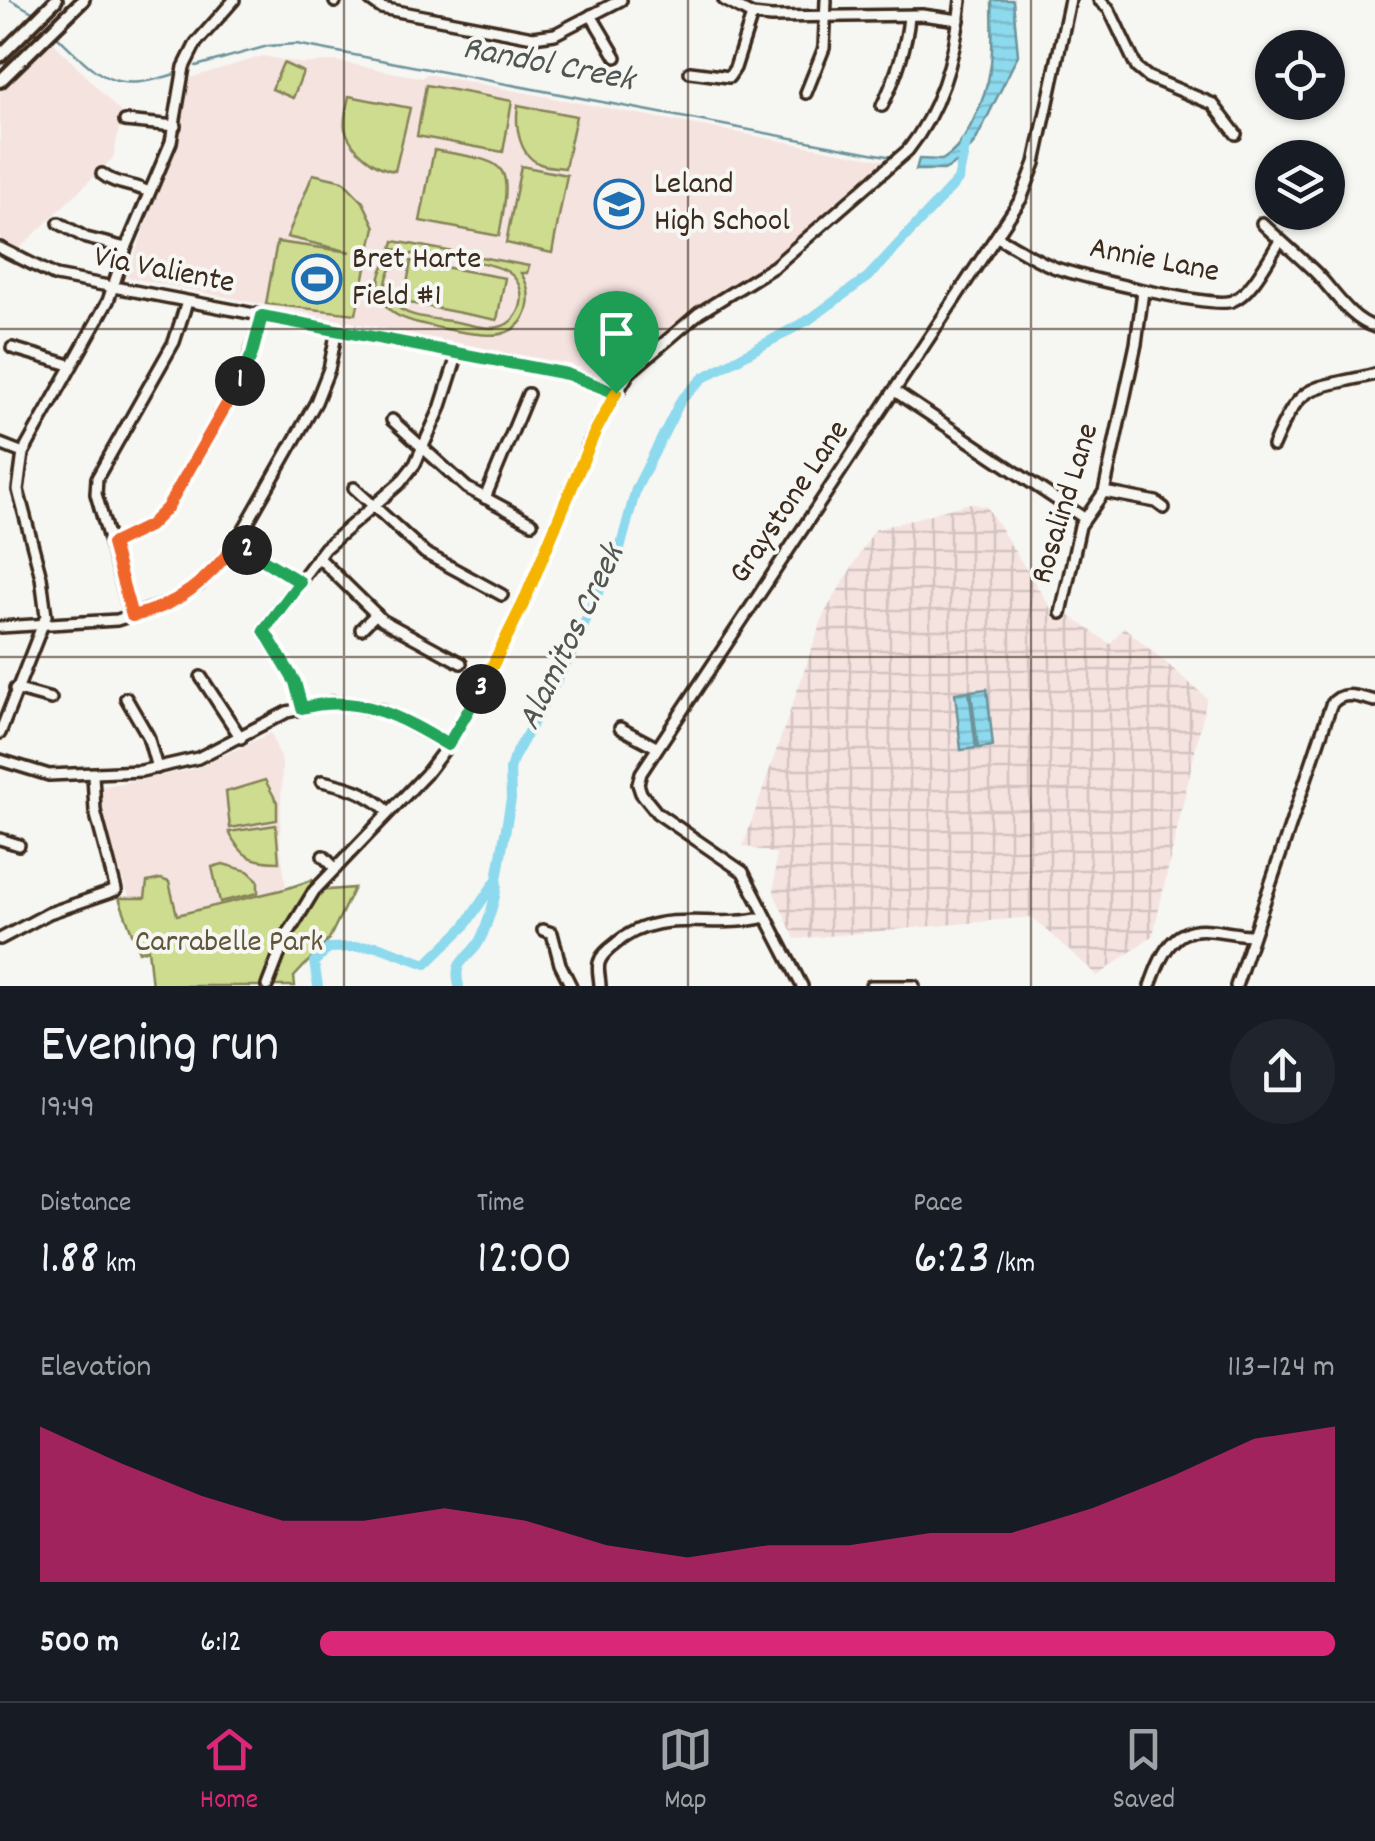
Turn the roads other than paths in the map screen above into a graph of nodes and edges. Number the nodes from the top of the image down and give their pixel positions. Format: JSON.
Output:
{"nodes":[{"id":1,"x":56,"y":0,"type":"edge"},
{"id":2,"x":83,"y":0,"type":"edge"},
{"id":3,"x":234,"y":0,"type":"edge"},
{"id":4,"x":370,"y":0,"type":"edge"},
{"id":5,"x":620,"y":0,"type":"edge"},
{"id":6,"x":724,"y":0,"type":"edge"},
{"id":7,"x":826,"y":0,"type":"edge"},
{"id":8,"x":961,"y":0,"type":"edge"},
{"id":9,"x":1070,"y":0,"type":"edge"},
{"id":10,"x":1099,"y":0,"type":"edge"},
{"id":11,"x":591,"y":15,"type":"junction"},
{"id":12,"x":752,"y":15,"type":"junction"},
{"id":13,"x":826,"y":16,"type":"junction"},
{"id":14,"x":909,"y":17,"type":"junction"},
{"id":15,"x":959,"y":20,"type":"junction"},
{"id":16,"x":0,"y":56,"type":"edge"},
{"id":17,"x":616,"y":57,"type":"dead end"},
{"id":18,"x":690,"y":72,"type":"dead end"},
{"id":19,"x":0,"y":80,"type":"edge"},
{"id":20,"x":806,"y":93,"type":"dead end"},
{"id":21,"x":882,"y":106,"type":"dead end"},
{"id":22,"x":125,"y":122,"type":"dead end"},
{"id":23,"x":175,"y":126,"type":"junction"},
{"id":24,"x":1236,"y":134,"type":"dead end"},
{"id":25,"x":102,"y":174,"type":"dead end"},
{"id":26,"x":149,"y":192,"type":"junction"},
{"id":27,"x":59,"y":222,"type":"dead end"},
{"id":28,"x":1269,"y":230,"type":"edge"},
{"id":29,"x":997,"y":237,"type":"junction"},
{"id":30,"x":1280,"y":241,"type":"junction"},
{"id":31,"x":0,"y":248,"type":"edge"},
{"id":32,"x":126,"y":248,"type":"junction"},
{"id":33,"x":112,"y":288,"type":"junction"},
{"id":34,"x":1143,"y":290,"type":"junction"},
{"id":35,"x":187,"y":302,"type":"junction"},
{"id":36,"x":262,"y":316,"type":"junction"},
{"id":37,"x":1375,"y":327,"type":"edge"},
{"id":38,"x":338,"y":330,"type":"junction"},
{"id":39,"x":12,"y":348,"type":"dead end"},
{"id":40,"x":458,"y":353,"type":"junction"},
{"id":41,"x":70,"y":365,"type":"junction"},
{"id":42,"x":1375,"y":374,"type":"edge"},
{"id":43,"x":896,"y":392,"type":"junction"},
{"id":44,"x":616,"y":393,"type":"junction"},
{"id":45,"x":528,"y":394,"type":"dead end"},
{"id":46,"x":392,"y":420,"type":"dead end"},
{"id":47,"x":0,"y":444,"type":"edge"},
{"id":48,"x":1274,"y":446,"type":"dead end"},
{"id":49,"x":424,"y":447,"type":"junction"},
{"id":50,"x":23,"y":453,"type":"junction"},
{"id":51,"x":354,"y":488,"type":"dead end"},
{"id":52,"x":1104,"y":492,"type":"junction"},
{"id":53,"x":485,"y":498,"type":"junction"},
{"id":54,"x":374,"y":506,"type":"junction"},
{"id":55,"x":1164,"y":508,"type":"dead end"},
{"id":56,"x":1084,"y":518,"type":"junction"},
{"id":57,"x":532,"y":523,"type":"dead end"},
{"id":58,"x":236,"y":543,"type":"junction"},
{"id":59,"x":112,"y":544,"type":"junction"},
{"id":60,"x":318,"y":556,"type":"junction"},
{"id":61,"x":300,"y":582,"type":"junction"},
{"id":62,"x":502,"y":595,"type":"dead end"},
{"id":63,"x":1060,"y":613,"type":"dead end"},
{"id":64,"x":376,"y":614,"type":"junction"},
{"id":65,"x":132,"y":616,"type":"junction"},
{"id":66,"x":45,"y":623,"type":"junction"},
{"id":67,"x":0,"y":627,"type":"edge"},
{"id":68,"x":361,"y":629,"type":"dead end"},
{"id":69,"x":461,"y":663,"type":"dead end"},
{"id":70,"x":201,"y":676,"type":"dead end"},
{"id":71,"x":16,"y":689,"type":"junction"},
{"id":72,"x":126,"y":698,"type":"dead end"},
{"id":73,"x":51,"y":699,"type":"dead end"},
{"id":74,"x":1375,"y":701,"type":"edge"},
{"id":75,"x":302,"y":708,"type":"junction"},
{"id":76,"x":620,"y":728,"type":"dead end"},
{"id":77,"x":0,"y":733,"type":"edge"},
{"id":78,"x":240,"y":738,"type":"junction"},
{"id":79,"x":448,"y":745,"type":"junction"},
{"id":80,"x":656,"y":747,"type":"junction"},
{"id":81,"x":0,"y":760,"type":"edge"},
{"id":82,"x":157,"y":768,"type":"junction"},
{"id":83,"x":93,"y":774,"type":"junction"},
{"id":84,"x":322,"y":780,"type":"dead end"},
{"id":85,"x":389,"y":812,"type":"junction"},
{"id":86,"x":0,"y":839,"type":"edge"},
{"id":87,"x":19,"y":845,"type":"dead end"},
{"id":88,"x":322,"y":856,"type":"dead end"},
{"id":89,"x":334,"y":867,"type":"junction"},
{"id":90,"x":765,"y":917,"type":"junction"},
{"id":91,"x":543,"y":930,"type":"dead end"},
{"id":92,"x":1252,"y":935,"type":"junction"},
{"id":93,"x":0,"y":939,"type":"edge"},
{"id":94,"x":267,"y":986,"type":"edge"},
{"id":95,"x":571,"y":986,"type":"edge"},
{"id":96,"x":600,"y":986,"type":"edge"},
{"id":97,"x":802,"y":986,"type":"edge"},
{"id":98,"x":871,"y":986,"type":"edge"},
{"id":99,"x":914,"y":986,"type":"edge"},
{"id":100,"x":1150,"y":986,"type":"edge"},
{"id":101,"x":1236,"y":986,"type":"edge"}],
"edges":[{"from":1,"to":16,"type":"main road"},
{"from":2,"to":19,"type":"main road"},
{"from":3,"to":23,"type":"street"},
{"from":4,"to":11,"type":"street"},
{"from":5,"to":11,"type":"street"},
{"from":6,"to":12,"type":"street"},
{"from":7,"to":13,"type":"street"},
{"from":8,"to":15,"type":"street"},
{"from":9,"to":29,"type":"street","name":"Graystone Lane"},
{"from":10,"to":24,"type":"street"},
{"from":11,"to":17,"type":"street"},
{"from":12,"to":13,"type":"street"},
{"from":12,"to":18,"type":"street"},
{"from":13,"to":14,"type":"street"},
{"from":13,"to":20,"type":"street"},
{"from":14,"to":15,"type":"street"},
{"from":14,"to":21,"type":"street"},
{"from":15,"to":44,"type":"street"},
{"from":22,"to":23,"type":"street"},
{"from":23,"to":26,"type":"street"},
{"from":25,"to":26,"type":"street"},
{"from":26,"to":32,"type":"street"},
{"from":27,"to":32,"type":"street"},
{"from":28,"to":30,"type":"street"},
{"from":29,"to":34,"type":"street","name":"Annie Lane"},
{"from":29,"to":43,"type":"street","name":"Graystone Lane"},
{"from":30,"to":34,"type":"street","name":"Annie Lane"},
{"from":30,"to":37,"type":"street"},
{"from":31,"to":33,"type":"street","name":"Via Valiente"},
{"from":32,"to":33,"type":"street"},
{"from":33,"to":35,"type":"street","name":"Via Valiente"},
{"from":33,"to":41,"type":"street"},
{"from":34,"to":52,"type":"street","name":"Rosalind Lane"},
{"from":35,"to":36,"type":"street","name":"Via Valiente"},
{"from":35,"to":59,"type":"street"},
{"from":36,"to":38,"type":"street","name":"Via Valiente"},
{"from":36,"to":59,"type":"street"},
{"from":38,"to":40,"type":"street","name":"Via Valiente"},
{"from":38,"to":58,"type":"street"},
{"from":39,"to":41,"type":"street"},
{"from":40,"to":44,"type":"street","name":"Via Valiente"},
{"from":40,"to":49,"type":"street"},
{"from":41,"to":50,"type":"street"},
{"from":42,"to":48,"type":"street"},
{"from":43,"to":56,"type":"street"},
{"from":43,"to":80,"type":"street","name":"Graystone Lane"},
{"from":44,"to":79,"type":"street"},
{"from":45,"to":53,"type":"street"},
{"from":46,"to":49,"type":"street"},
{"from":47,"to":50,"type":"street"},
{"from":49,"to":53,"type":"street"},
{"from":49,"to":54,"type":"street"},
{"from":50,"to":66,"type":"street"},
{"from":51,"to":54,"type":"street"},
{"from":52,"to":55,"type":"street"},
{"from":52,"to":56,"type":"street","name":"Rosalind Lane"},
{"from":53,"to":57,"type":"street"},
{"from":54,"to":60,"type":"street"},
{"from":54,"to":62,"type":"street"},
{"from":56,"to":63,"type":"street","name":"Rosalind Lane"},
{"from":58,"to":61,"type":"street"},
{"from":58,"to":65,"type":"street"},
{"from":59,"to":65,"type":"street"},
{"from":60,"to":61,"type":"street"},
{"from":60,"to":64,"type":"street"},
{"from":61,"to":75,"type":"street"},
{"from":64,"to":68,"type":"street"},
{"from":64,"to":69,"type":"street"},
{"from":65,"to":66,"type":"street"},
{"from":66,"to":67,"type":"street"},
{"from":66,"to":71,"type":"street"},
{"from":70,"to":78,"type":"street"},
{"from":71,"to":73,"type":"street"},
{"from":71,"to":77,"type":"street"},
{"from":72,"to":82,"type":"street"},
{"from":74,"to":92,"type":"street"},
{"from":75,"to":78,"type":"street"},
{"from":75,"to":79,"type":"street"},
{"from":76,"to":80,"type":"street"},
{"from":78,"to":82,"type":"street"},
{"from":79,"to":85,"type":"street"},
{"from":80,"to":90,"type":"street","name":"Graystone Lane"},
{"from":81,"to":83,"type":"street"},
{"from":82,"to":83,"type":"street"},
{"from":83,"to":93,"type":"street"},
{"from":84,"to":85,"type":"street"},
{"from":85,"to":89,"type":"street"},
{"from":86,"to":87,"type":"street"},
{"from":88,"to":89,"type":"street"},
{"from":89,"to":94,"type":"street"},
{"from":90,"to":96,"type":"street"},
{"from":90,"to":97,"type":"street","name":"Graystone Lane"},
{"from":91,"to":95,"type":"street"},
{"from":92,"to":100,"type":"street"},
{"from":92,"to":101,"type":"street"},
{"from":98,"to":99,"type":"street"}]}
